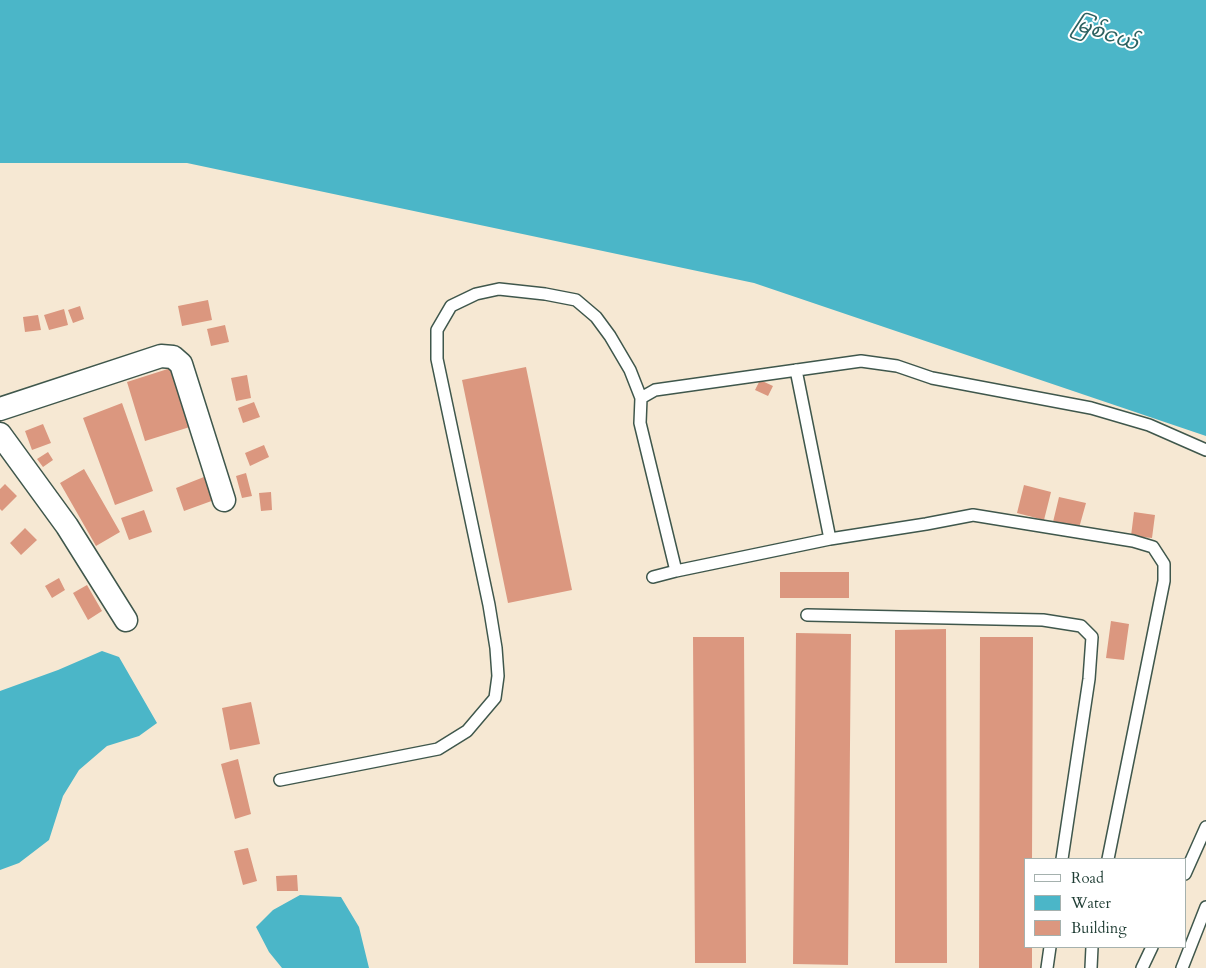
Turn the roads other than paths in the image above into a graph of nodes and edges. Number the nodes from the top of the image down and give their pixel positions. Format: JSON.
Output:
{"nodes":[{"id":1,"x":796,"y":370,"type":"junction"},
{"id":2,"x":640,"y":398,"type":"junction"},
{"id":3,"x":0,"y":409,"type":"edge"},
{"id":4,"x":0,"y":434,"type":"edge"},
{"id":5,"x":1206,"y":450,"type":"edge"},
{"id":6,"x":224,"y":500,"type":"dead end"},
{"id":7,"x":830,"y":539,"type":"junction"},
{"id":8,"x":676,"y":571,"type":"junction"},
{"id":9,"x":653,"y":577,"type":"dead end"},
{"id":10,"x":807,"y":615,"type":"dead end"},
{"id":11,"x":126,"y":620,"type":"dead end"},
{"id":12,"x":280,"y":780,"type":"dead end"},
{"id":13,"x":1206,"y":827,"type":"edge"},
{"id":14,"x":1062,"y":858,"type":"edge"},
{"id":15,"x":1108,"y":858,"type":"edge"},
{"id":16,"x":1186,"y":872,"type":"edge"},
{"id":17,"x":1206,"y":907,"type":"edge"},
{"id":18,"x":1050,"y":948,"type":"edge"},
{"id":19,"x":1092,"y":948,"type":"edge"},
{"id":20,"x":1152,"y":948,"type":"edge"},
{"id":21,"x":1047,"y":968,"type":"edge"},
{"id":22,"x":1091,"y":968,"type":"edge"},
{"id":23,"x":1142,"y":968,"type":"edge"},
{"id":24,"x":1182,"y":968,"type":"edge"}],
"edges":[{"from":1,"to":2,"type":"lane"},
{"from":1,"to":5,"type":"lane"},
{"from":1,"to":7,"type":"lane"},
{"from":2,"to":8,"type":"lane"},
{"from":2,"to":12,"type":"lane"},
{"from":3,"to":6,"type":"street"},
{"from":4,"to":11,"type":"street"},
{"from":7,"to":8,"type":"lane"},
{"from":7,"to":15,"type":"lane"},
{"from":8,"to":9,"type":"lane"},
{"from":10,"to":14,"type":"lane"},
{"from":13,"to":16,"type":"lane"},
{"from":17,"to":24,"type":"lane"},
{"from":18,"to":21,"type":"lane"},
{"from":19,"to":22,"type":"lane"},
{"from":20,"to":23,"type":"lane"}]}
